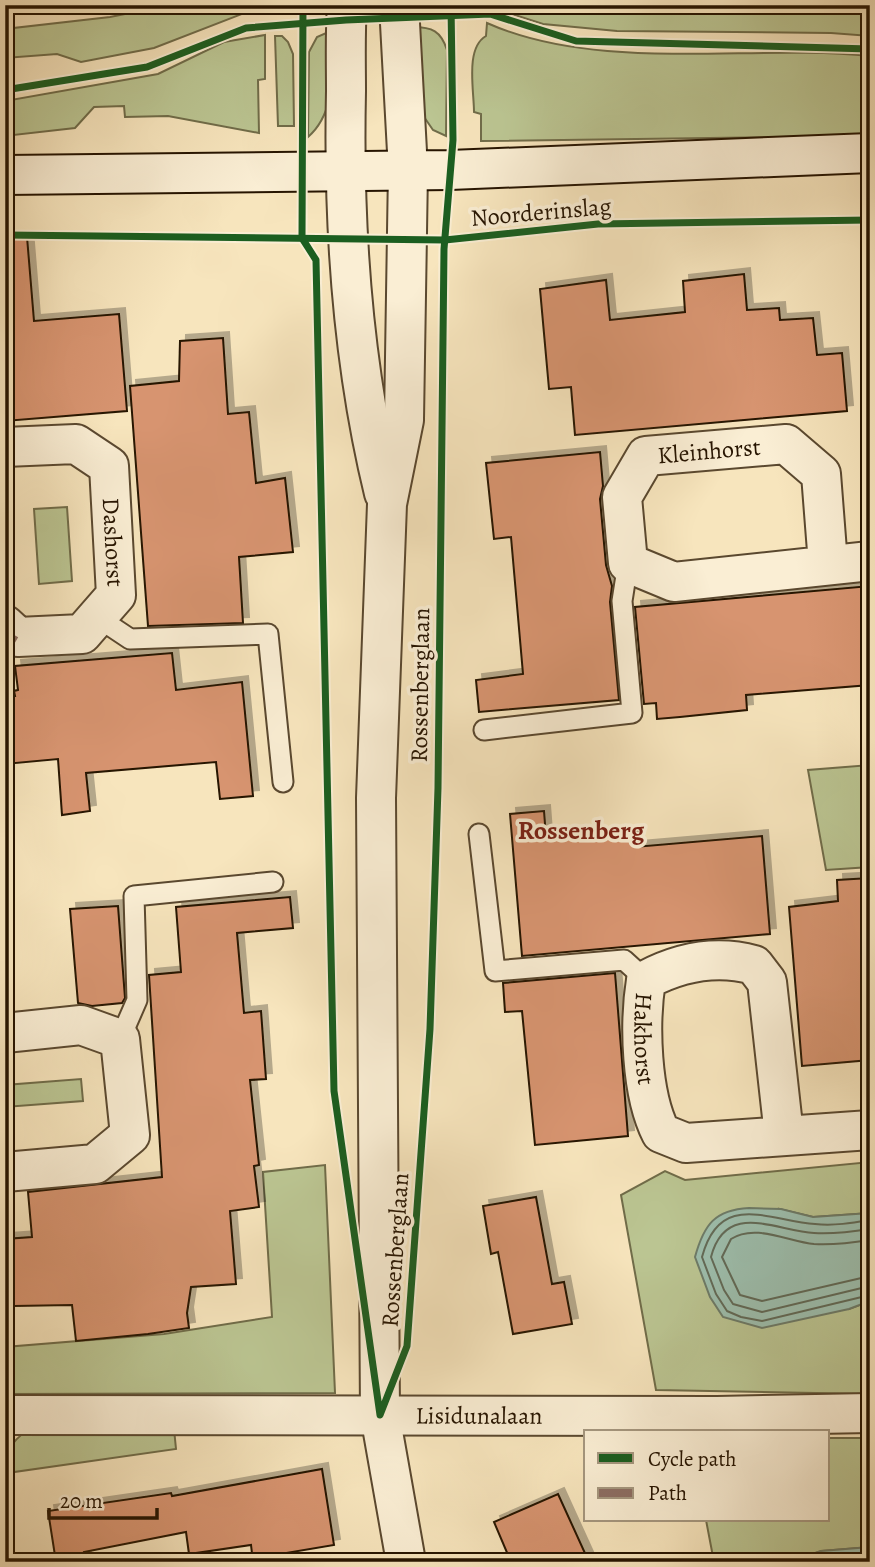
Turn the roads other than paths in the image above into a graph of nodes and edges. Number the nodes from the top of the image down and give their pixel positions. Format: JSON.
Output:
{"nodes":[{"id":1,"x":347,"y":5,"type":"edge"},
{"id":2,"x":399,"y":5,"type":"edge"},
{"id":3,"x":870,"y":153,"type":"edge"},
{"id":4,"x":408,"y":170,"type":"junction"},
{"id":5,"x":343,"y":172,"type":"junction"},
{"id":6,"x":5,"y":175,"type":"edge"},
{"id":7,"x":5,"y":447,"type":"edge"},
{"id":8,"x":387,"y":504,"type":"junction"},
{"id":9,"x":870,"y":561,"type":"edge"},
{"id":10,"x":628,"y":563,"type":"junction"},
{"id":11,"x":828,"y":564,"type":"junction"},
{"id":12,"x":97,"y":617,"type":"junction"},
{"id":13,"x":5,"y":625,"type":"edge"},
{"id":14,"x":484,"y":730,"type":"dead end"},
{"id":15,"x":283,"y":782,"type":"dead end"},
{"id":16,"x":479,"y":834,"type":"dead end"},
{"id":17,"x":273,"y":882,"type":"dead end"},
{"id":18,"x":646,"y":980,"type":"junction"},
{"id":19,"x":5,"y":1033,"type":"edge"},
{"id":20,"x":120,"y":1039,"type":"junction"},
{"id":21,"x":870,"y":1130,"type":"edge"},
{"id":22,"x":784,"y":1135,"type":"junction"},
{"id":23,"x":5,"y":1172,"type":"edge"},
{"id":24,"x":870,"y":1413,"type":"edge"},
{"id":25,"x":5,"y":1415,"type":"edge"},
{"id":26,"x":380,"y":1415,"type":"junction"},
{"id":27,"x":405,"y":1562,"type":"edge"}],
"edges":[{"from":1,"to":5,"type":"street","name":"Rossenberglaan"},
{"from":2,"to":4,"type":"street","name":"Rossenberglaan"},
{"from":3,"to":4,"type":"street","name":"Noorderinslag"},
{"from":4,"to":5,"type":"street","name":"Noorderinslag"},
{"from":4,"to":8,"type":"street","name":"Rossenberglaan"},
{"from":5,"to":6,"type":"street","name":"Noorderinslag"},
{"from":5,"to":8,"type":"street","name":"Rossenberglaan"},
{"from":7,"to":12,"type":"street","name":"Dashorst"},
{"from":8,"to":26,"type":"street","name":"Rossenberglaan"},
{"from":9,"to":11,"type":"street"},
{"from":10,"to":11,"type":"street"},
{"from":10,"to":11,"type":"street","name":"Kleinhorst"},
{"from":10,"to":14,"type":"lane"},
{"from":12,"to":13,"type":"street","name":"Dashorst"},
{"from":12,"to":15,"type":"lane"},
{"from":16,"to":18,"type":"lane"},
{"from":17,"to":20,"type":"lane"},
{"from":18,"to":22,"type":"street","name":"Hakhorst"},
{"from":18,"to":22,"type":"street","name":"Hakhorst"},
{"from":19,"to":20,"type":"street"},
{"from":20,"to":23,"type":"street"},
{"from":21,"to":22,"type":"street","name":"Hakhorst"},
{"from":24,"to":26,"type":"street","name":"Lisidunalaan"},
{"from":25,"to":26,"type":"street","name":"Lisidunalaan"},
{"from":26,"to":27,"type":"street","name":"Rossenberglaan"}]}
